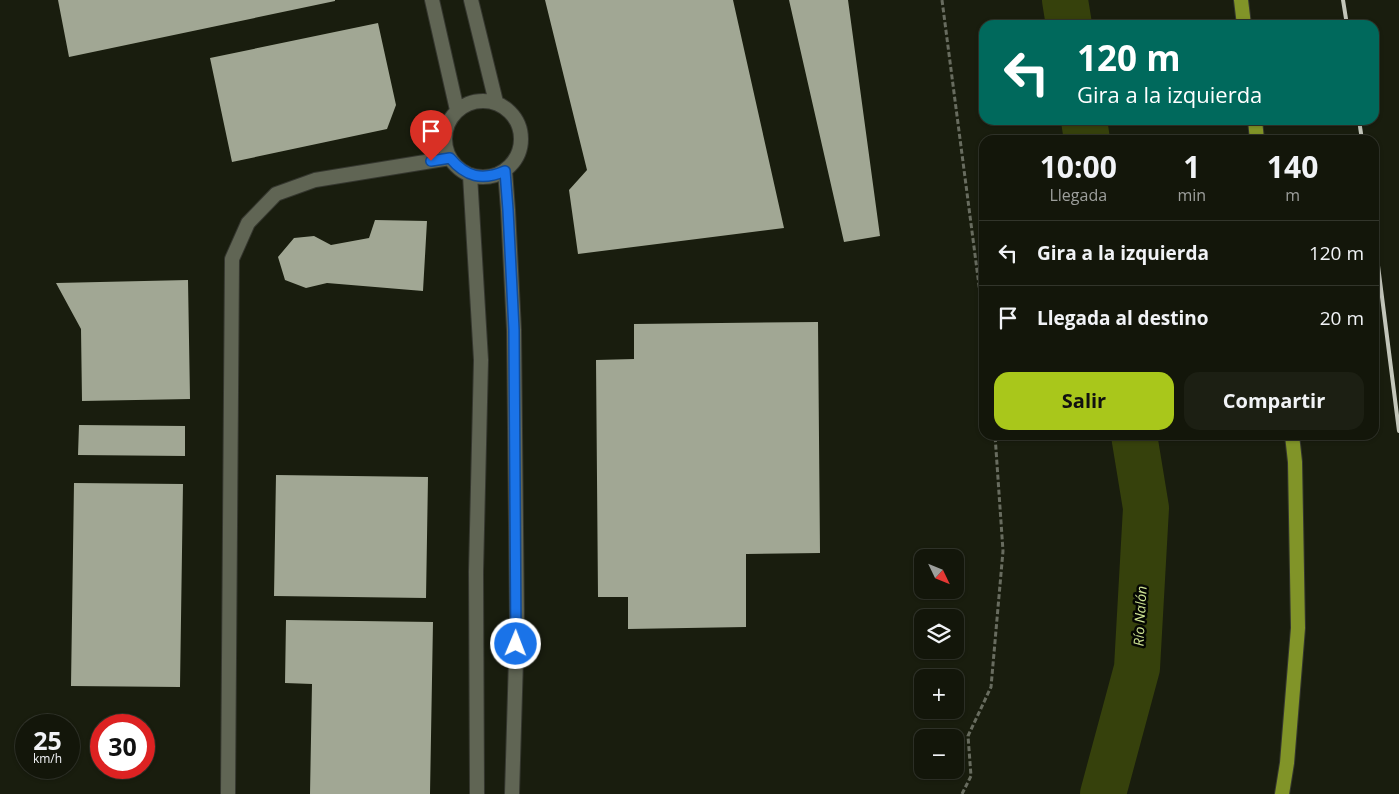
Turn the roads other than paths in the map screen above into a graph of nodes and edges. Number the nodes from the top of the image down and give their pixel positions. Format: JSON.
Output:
{"nodes":[{"id":1,"x":432,"y":0,"type":"edge"},
{"id":2,"x":471,"y":0,"type":"edge"},
{"id":3,"x":1241,"y":0,"type":"edge"},
{"id":4,"x":1243,"y":20,"type":"edge"},
{"id":5,"x":496,"y":102,"type":"junction"},
{"id":6,"x":458,"y":110,"type":"junction"},
{"id":7,"x":450,"y":158,"type":"junction"},
{"id":8,"x":505,"y":171,"type":"junction"},
{"id":9,"x":470,"y":175,"type":"junction"},
{"id":10,"x":1293,"y":440,"type":"edge"},
{"id":11,"x":228,"y":794,"type":"edge"},
{"id":12,"x":477,"y":794,"type":"edge"},
{"id":13,"x":512,"y":794,"type":"edge"},
{"id":14,"x":1282,"y":794,"type":"edge"}],
"edges":[{"from":1,"to":6,"type":"street"},
{"from":2,"to":5,"type":"street"},
{"from":3,"to":4,"type":"main road"},
{"from":5,"to":6,"type":"street"},
{"from":5,"to":8,"type":"street"},
{"from":6,"to":7,"type":"street"},
{"from":7,"to":9,"type":"street"},
{"from":7,"to":11,"type":"street"},
{"from":8,"to":9,"type":"street"},
{"from":8,"to":13,"type":"street"},
{"from":9,"to":12,"type":"street"},
{"from":10,"to":14,"type":"main road"}]}
